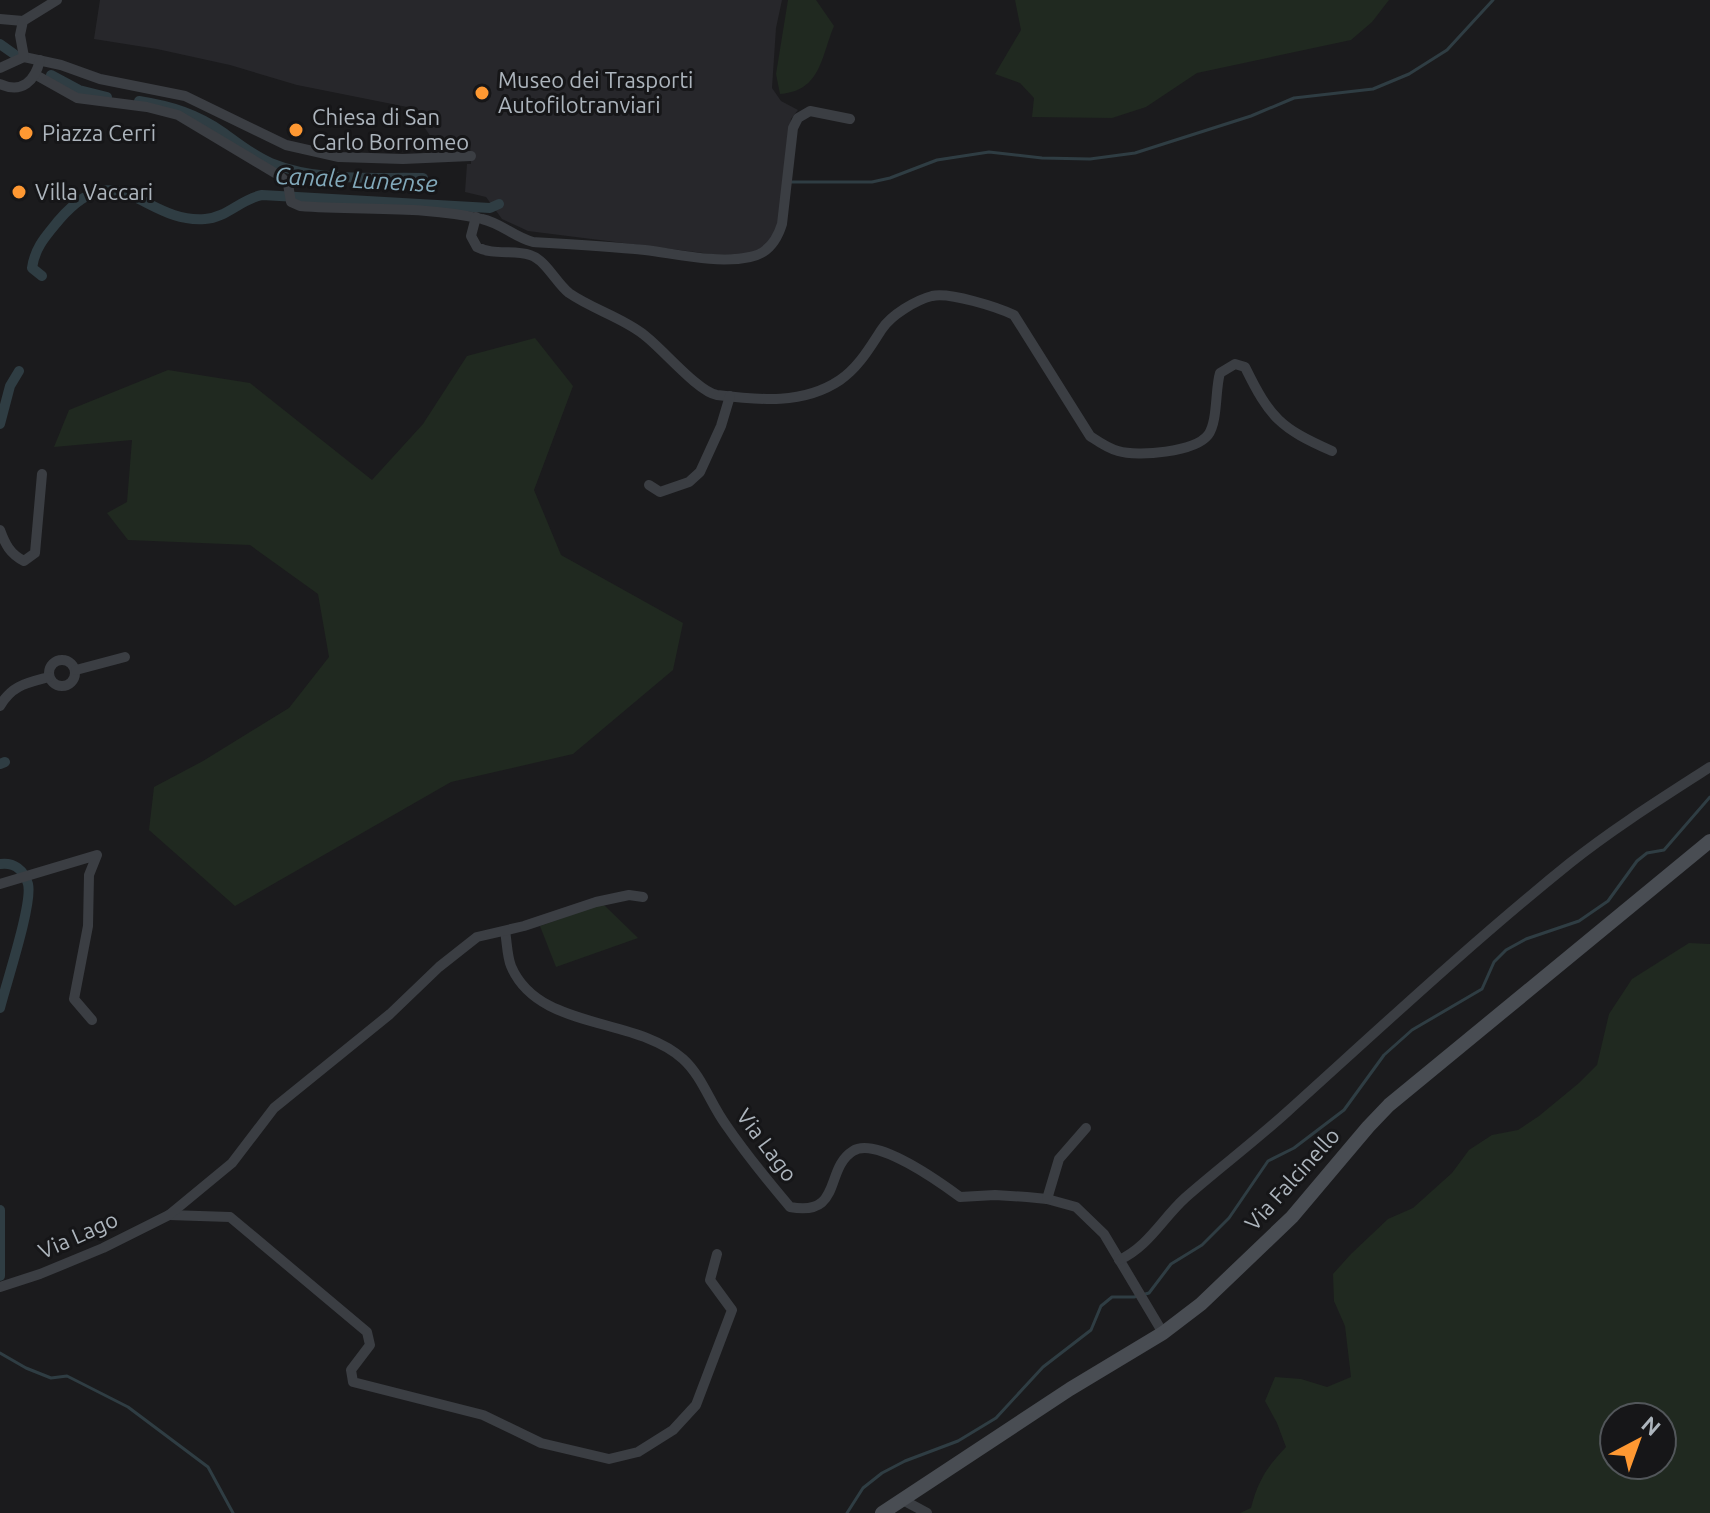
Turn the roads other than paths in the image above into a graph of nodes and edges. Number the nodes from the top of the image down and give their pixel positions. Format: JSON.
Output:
{"nodes":[{"id":1,"x":57,"y":0,"type":"edge"},
{"id":2,"x":0,"y":19,"type":"edge"},
{"id":3,"x":23,"y":21,"type":"junction"},
{"id":4,"x":24,"y":57,"type":"junction"},
{"id":5,"x":40,"y":60,"type":"junction"},
{"id":6,"x":0,"y":68,"type":"edge"},
{"id":7,"x":36,"y":75,"type":"junction"},
{"id":8,"x":0,"y":84,"type":"edge"},
{"id":9,"x":850,"y":119,"type":"dead end"},
{"id":10,"x":471,"y":156,"type":"dead end"},
{"id":11,"x":476,"y":217,"type":"junction"},
{"id":12,"x":730,"y":396,"type":"junction"},
{"id":13,"x":1332,"y":451,"type":"dead end"},
{"id":14,"x":42,"y":474,"type":"dead end"},
{"id":15,"x":649,"y":485,"type":"dead end"},
{"id":16,"x":0,"y":530,"type":"edge"},
{"id":17,"x":125,"y":657,"type":"dead end"},
{"id":18,"x":76,"y":670,"type":"junction"},
{"id":19,"x":49,"y":677,"type":"junction"},
{"id":20,"x":0,"y":706,"type":"edge"},
{"id":21,"x":1710,"y":767,"type":"edge"},
{"id":22,"x":1710,"y":841,"type":"edge"},
{"id":23,"x":0,"y":884,"type":"edge"},
{"id":24,"x":643,"y":897,"type":"dead end"},
{"id":25,"x":505,"y":931,"type":"junction"},
{"id":26,"x":92,"y":1020,"type":"dead end"},
{"id":27,"x":1086,"y":1128,"type":"dead end"},
{"id":28,"x":1047,"y":1199,"type":"junction"},
{"id":29,"x":169,"y":1215,"type":"junction"},
{"id":30,"x":717,"y":1254,"type":"dead end"},
{"id":31,"x":1121,"y":1263,"type":"junction"},
{"id":32,"x":5,"y":1286,"type":"edge"},
{"id":33,"x":1161,"y":1328,"type":"junction"},
{"id":34,"x":901,"y":1499,"type":"junction"},
{"id":35,"x":882,"y":1513,"type":"edge"},
{"id":36,"x":927,"y":1513,"type":"edge"}],
"edges":[{"from":1,"to":3,"type":"street"},
{"from":2,"to":3,"type":"street"},
{"from":3,"to":4,"type":"street"},
{"from":4,"to":5,"type":"street"},
{"from":4,"to":6,"type":"street"},
{"from":5,"to":7,"type":"street"},
{"from":5,"to":10,"type":"street"},
{"from":7,"to":8,"type":"street"},
{"from":7,"to":11,"type":"street"},
{"from":9,"to":11,"type":"street"},
{"from":11,"to":12,"type":"street"},
{"from":12,"to":13,"type":"street"},
{"from":12,"to":15,"type":"street"},
{"from":14,"to":16,"type":"street"},
{"from":17,"to":18,"type":"street"},
{"from":18,"to":19,"type":"street"},
{"from":18,"to":19,"type":"street"},
{"from":19,"to":20,"type":"street"},
{"from":21,"to":31,"type":"street"},
{"from":22,"to":33,"type":"street","name":"Via Falcinello"},
{"from":23,"to":26,"type":"street"},
{"from":24,"to":25,"type":"street","name":"Via Lago"},
{"from":25,"to":28,"type":"street","name":"Via Lago"},
{"from":25,"to":29,"type":"street","name":"Via Lago"},
{"from":27,"to":28,"type":"street"},
{"from":28,"to":31,"type":"street","name":"Via Lago"},
{"from":29,"to":30,"type":"street","name":"Via Lago"},
{"from":29,"to":32,"type":"street","name":"Via Lago"},
{"from":31,"to":33,"type":"street","name":"Via Lago"},
{"from":33,"to":34,"type":"street","name":"Via Falcinello"},
{"from":34,"to":35,"type":"street","name":"Via Falcinello"},
{"from":34,"to":36,"type":"street"}]}
